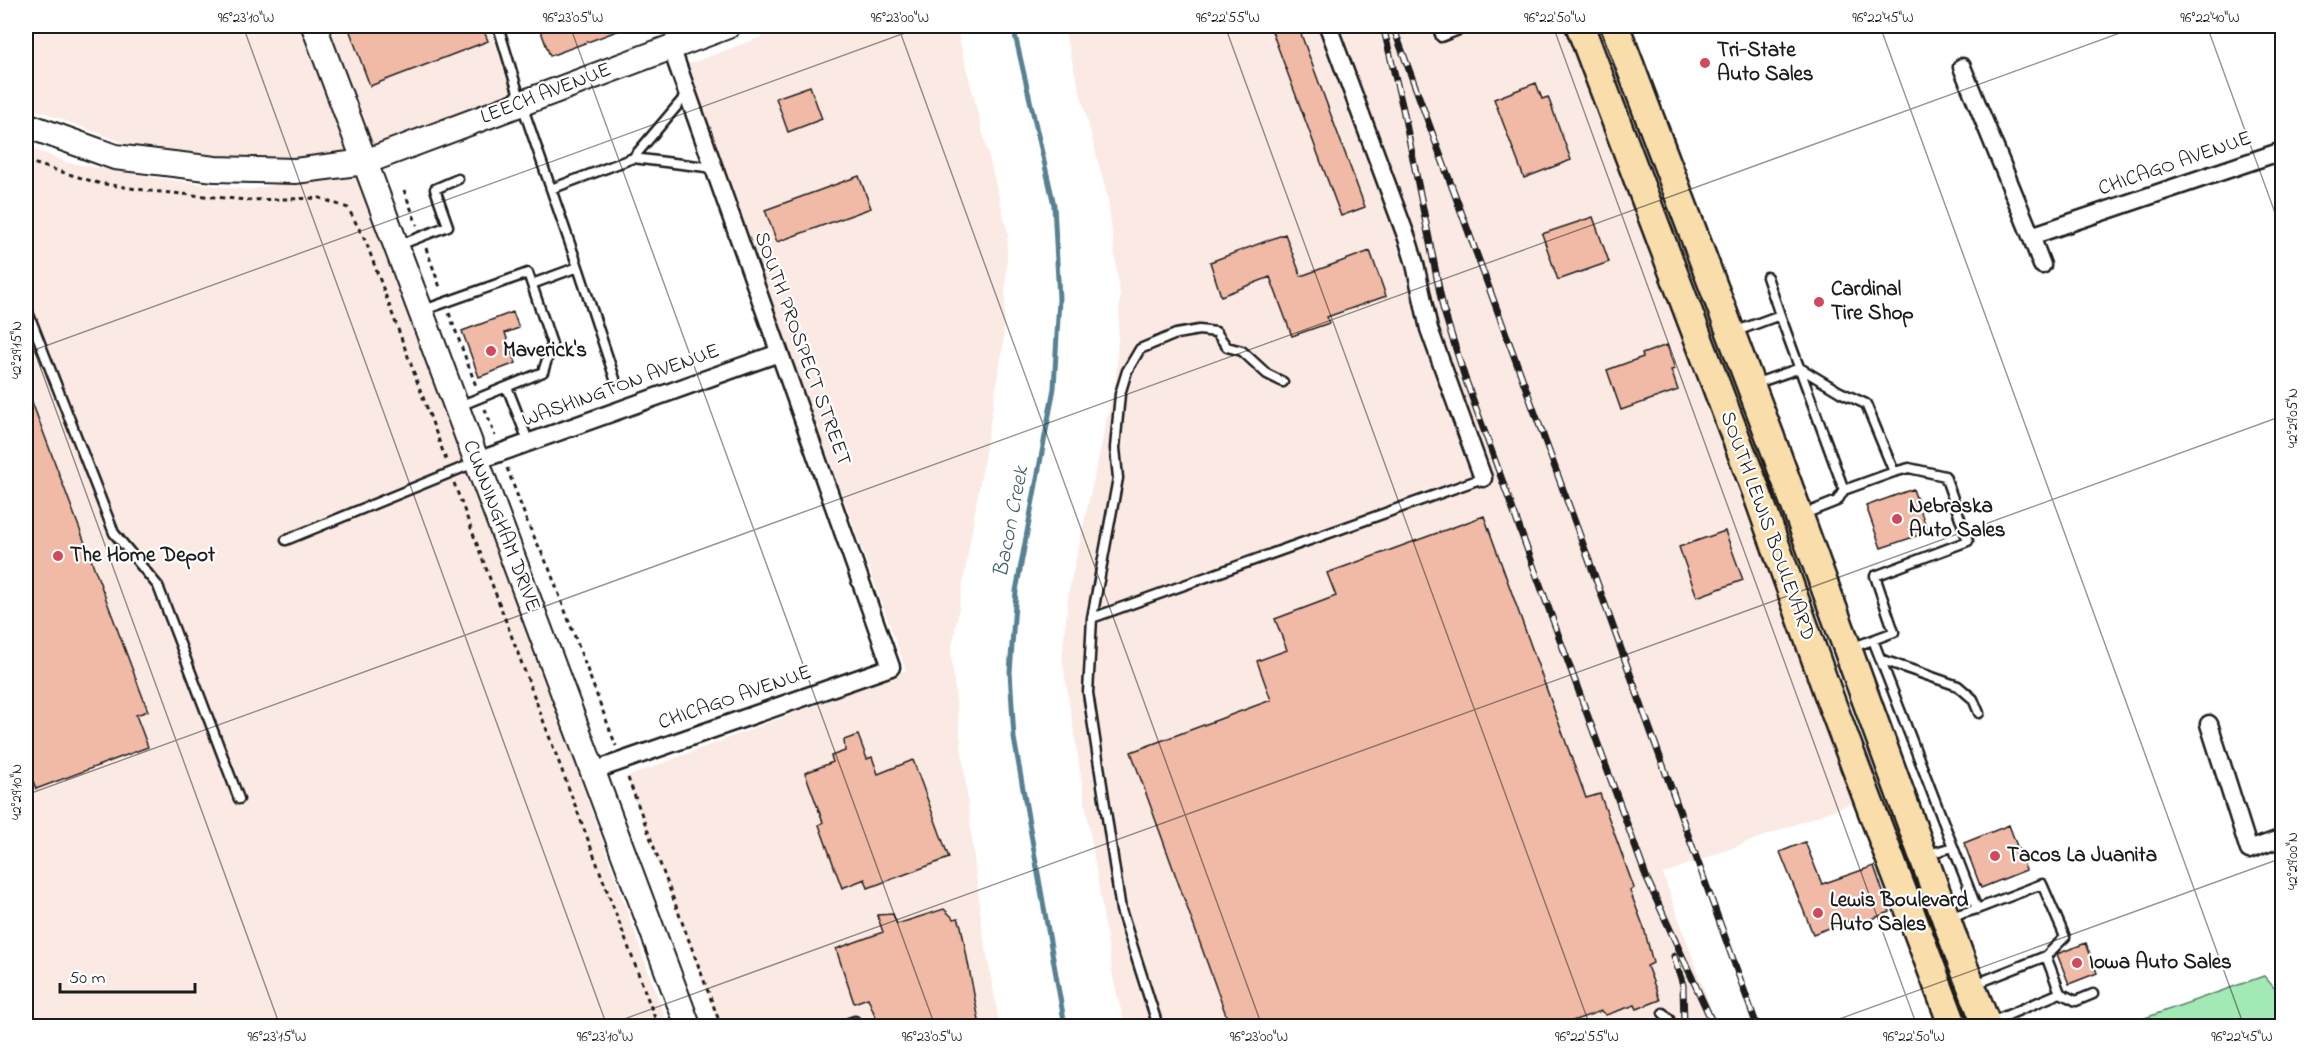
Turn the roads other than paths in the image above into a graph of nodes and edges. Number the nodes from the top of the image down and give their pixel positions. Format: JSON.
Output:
{"nodes":[{"id":1,"x":314,"y":26,"type":"edge"},
{"id":2,"x":498,"y":26,"type":"edge"},
{"id":3,"x":728,"y":26,"type":"edge"},
{"id":4,"x":1328,"y":26,"type":"edge"},
{"id":5,"x":1437,"y":26,"type":"edge"},
{"id":6,"x":1469,"y":26,"type":"edge"},
{"id":7,"x":1580,"y":26,"type":"edge"},
{"id":8,"x":1615,"y":26,"type":"edge"},
{"id":9,"x":671,"y":47,"type":"junction"},
{"id":10,"x":1962,"y":67,"type":"dead end"},
{"id":11,"x":688,"y":93,"type":"junction"},
{"id":12,"x":521,"y":102,"type":"junction"},
{"id":13,"x":26,"y":125,"type":"edge"},
{"id":14,"x":2283,"y":151,"type":"edge"},
{"id":15,"x":633,"y":158,"type":"junction"},
{"id":16,"x":365,"y":162,"type":"junction"},
{"id":17,"x":714,"y":168,"type":"junction"},
{"id":18,"x":458,"y":179,"type":"dead end"},
{"id":19,"x":551,"y":189,"type":"junction"},
{"id":20,"x":2031,"y":236,"type":"junction"},
{"id":21,"x":397,"y":246,"type":"junction"},
{"id":22,"x":2042,"y":266,"type":"dead end"},
{"id":23,"x":578,"y":267,"type":"junction"},
{"id":24,"x":1767,"y":277,"type":"dead end"},
{"id":25,"x":532,"y":284,"type":"junction"},
{"id":26,"x":26,"y":307,"type":"edge"},
{"id":27,"x":421,"y":311,"type":"junction"},
{"id":28,"x":1780,"y":315,"type":"junction"},
{"id":29,"x":1731,"y":333,"type":"junction"},
{"id":30,"x":779,"y":353,"type":"junction"},
{"id":31,"x":1800,"y":368,"type":"junction"},
{"id":32,"x":615,"y":379,"type":"dead end"},
{"id":33,"x":1283,"y":382,"type":"dead end"},
{"id":34,"x":1751,"y":386,"type":"junction"},
{"id":35,"x":507,"y":387,"type":"junction"},
{"id":36,"x":457,"y":407,"type":"junction"},
{"id":37,"x":529,"y":443,"type":"junction"},
{"id":38,"x":477,"y":461,"type":"junction"},
{"id":39,"x":1894,"y":472,"type":"junction"},
{"id":40,"x":1483,"y":478,"type":"joint"},
{"id":41,"x":1844,"y":490,"type":"junction"},
{"id":42,"x":1799,"y":516,"type":"junction"},
{"id":43,"x":286,"y":540,"type":"dead end"},
{"id":44,"x":1092,"y":618,"type":"junction"},
{"id":45,"x":1873,"y":640,"type":"junction"},
{"id":46,"x":1848,"y":649,"type":"junction"},
{"id":47,"x":1880,"y":659,"type":"junction"},
{"id":48,"x":891,"y":667,"type":"joint"},
{"id":49,"x":1979,"y":713,"type":"dead end"},
{"id":50,"x":2209,"y":724,"type":"dead end"},
{"id":51,"x":593,"y":771,"type":"junction"},
{"id":52,"x":239,"y":799,"type":"dead end"},
{"id":53,"x":2283,"y":838,"type":"edge"},
{"id":54,"x":1953,"y":847,"type":"junction"},
{"id":55,"x":1923,"y":856,"type":"junction"},
{"id":56,"x":1977,"y":909,"type":"junction"},
{"id":57,"x":1946,"y":919,"type":"junction"},
{"id":58,"x":2046,"y":956,"type":"junction"},
{"id":59,"x":1971,"y":986,"type":"junction"},
{"id":60,"x":2060,"y":993,"type":"junction"},
{"id":61,"x":2093,"y":994,"type":"dead end"},
{"id":62,"x":1663,"y":1013,"type":"dead end"},
{"id":63,"x":855,"y":1021,"type":"dead end"},
{"id":64,"x":1987,"y":1025,"type":"edge"},
{"id":65,"x":688,"y":1026,"type":"edge"},
{"id":66,"x":840,"y":1026,"type":"edge"},
{"id":67,"x":1158,"y":1026,"type":"edge"},
{"id":68,"x":1668,"y":1026,"type":"edge"},
{"id":69,"x":1953,"y":1026,"type":"edge"}],
"edges":[{"from":1,"to":16,"type":"street","name":"CUNNINGHAM DRIVE"},
{"from":2,"to":12,"type":"lane"},
{"from":3,"to":9,"type":"street","name":"LEECH AVENUE"},
{"from":4,"to":40,"type":"street"},
{"from":5,"to":6,"type":"lane"},
{"from":7,"to":69,"type":"main road","name":"SOUTH LEWIS BOULEVARD"},
{"from":8,"to":29,"type":"main road","name":"SOUTH LEWIS BOULEVARD"},
{"from":9,"to":11,"type":"street","name":"SOUTH PROSPECT STREET"},
{"from":9,"to":12,"type":"street","name":"LEECH AVENUE"},
{"from":10,"to":20,"type":"street"},
{"from":11,"to":15,"type":"lane"},
{"from":11,"to":17,"type":"street","name":"SOUTH PROSPECT STREET"},
{"from":12,"to":16,"type":"street","name":"LEECH AVENUE"},
{"from":12,"to":19,"type":"lane"},
{"from":13,"to":16,"type":"street","name":"LEECH AVENUE"},
{"from":14,"to":20,"type":"street","name":"CHICAGO AVENUE"},
{"from":15,"to":17,"type":"lane"},
{"from":15,"to":19,"type":"lane"},
{"from":16,"to":21,"type":"street","name":"CUNNINGHAM DRIVE"},
{"from":17,"to":30,"type":"street","name":"SOUTH PROSPECT STREET"},
{"from":18,"to":21,"type":"lane"},
{"from":19,"to":23,"type":"lane"},
{"from":20,"to":22,"type":"street"},
{"from":21,"to":27,"type":"street","name":"CUNNINGHAM DRIVE"},
{"from":23,"to":25,"type":"lane"},
{"from":23,"to":32,"type":"lane"},
{"from":24,"to":28,"type":"lane"},
{"from":25,"to":27,"type":"lane"},
{"from":25,"to":35,"type":"lane"},
{"from":26,"to":52,"type":"lane"},
{"from":27,"to":36,"type":"street","name":"CUNNINGHAM DRIVE"},
{"from":28,"to":29,"type":"lane"},
{"from":28,"to":31,"type":"lane"},
{"from":29,"to":34,"type":"main road","name":"SOUTH LEWIS BOULEVARD"},
{"from":30,"to":37,"type":"street","name":"WASHINGTON AVENUE"},
{"from":30,"to":48,"type":"street","name":"SOUTH PROSPECT STREET"},
{"from":31,"to":34,"type":"lane"},
{"from":31,"to":39,"type":"lane"},
{"from":31,"to":41,"type":"lane"},
{"from":33,"to":44,"type":"lane"},
{"from":34,"to":42,"type":"main road","name":"SOUTH LEWIS BOULEVARD"},
{"from":35,"to":36,"type":"lane"},
{"from":35,"to":37,"type":"lane"},
{"from":36,"to":38,"type":"street","name":"CUNNINGHAM DRIVE"},
{"from":37,"to":38,"type":"street","name":"WASHINGTON AVENUE"},
{"from":38,"to":43,"type":"lane"},
{"from":38,"to":51,"type":"street","name":"CUNNINGHAM DRIVE"},
{"from":39,"to":41,"type":"lane"},
{"from":39,"to":45,"type":"lane"},
{"from":40,"to":44,"type":"lane"},
{"from":41,"to":42,"type":"lane"},
{"from":42,"to":46,"type":"main road","name":"SOUTH LEWIS BOULEVARD"},
{"from":44,"to":67,"type":"lane"},
{"from":45,"to":46,"type":"lane"},
{"from":45,"to":47,"type":"lane"},
{"from":46,"to":55,"type":"main road","name":"SOUTH LEWIS BOULEVARD"},
{"from":47,"to":49,"type":"lane"},
{"from":47,"to":54,"type":"lane"},
{"from":48,"to":51,"type":"street","name":"CHICAGO AVENUE"},
{"from":50,"to":53,"type":"street"},
{"from":51,"to":65,"type":"street","name":"CUNNINGHAM DRIVE"},
{"from":54,"to":55,"type":"lane"},
{"from":54,"to":56,"type":"lane"},
{"from":55,"to":57,"type":"main road","name":"SOUTH LEWIS BOULEVARD"},
{"from":56,"to":57,"type":"lane"},
{"from":56,"to":58,"type":"lane"},
{"from":57,"to":59,"type":"main road","name":"SOUTH LEWIS BOULEVARD"},
{"from":58,"to":59,"type":"lane"},
{"from":58,"to":60,"type":"lane"},
{"from":59,"to":64,"type":"main road","name":"SOUTH LEWIS BOULEVARD"},
{"from":60,"to":61,"type":"lane"},
{"from":60,"to":64,"type":"lane"},
{"from":62,"to":68,"type":"lane"},
{"from":63,"to":66,"type":"lane"}]}
